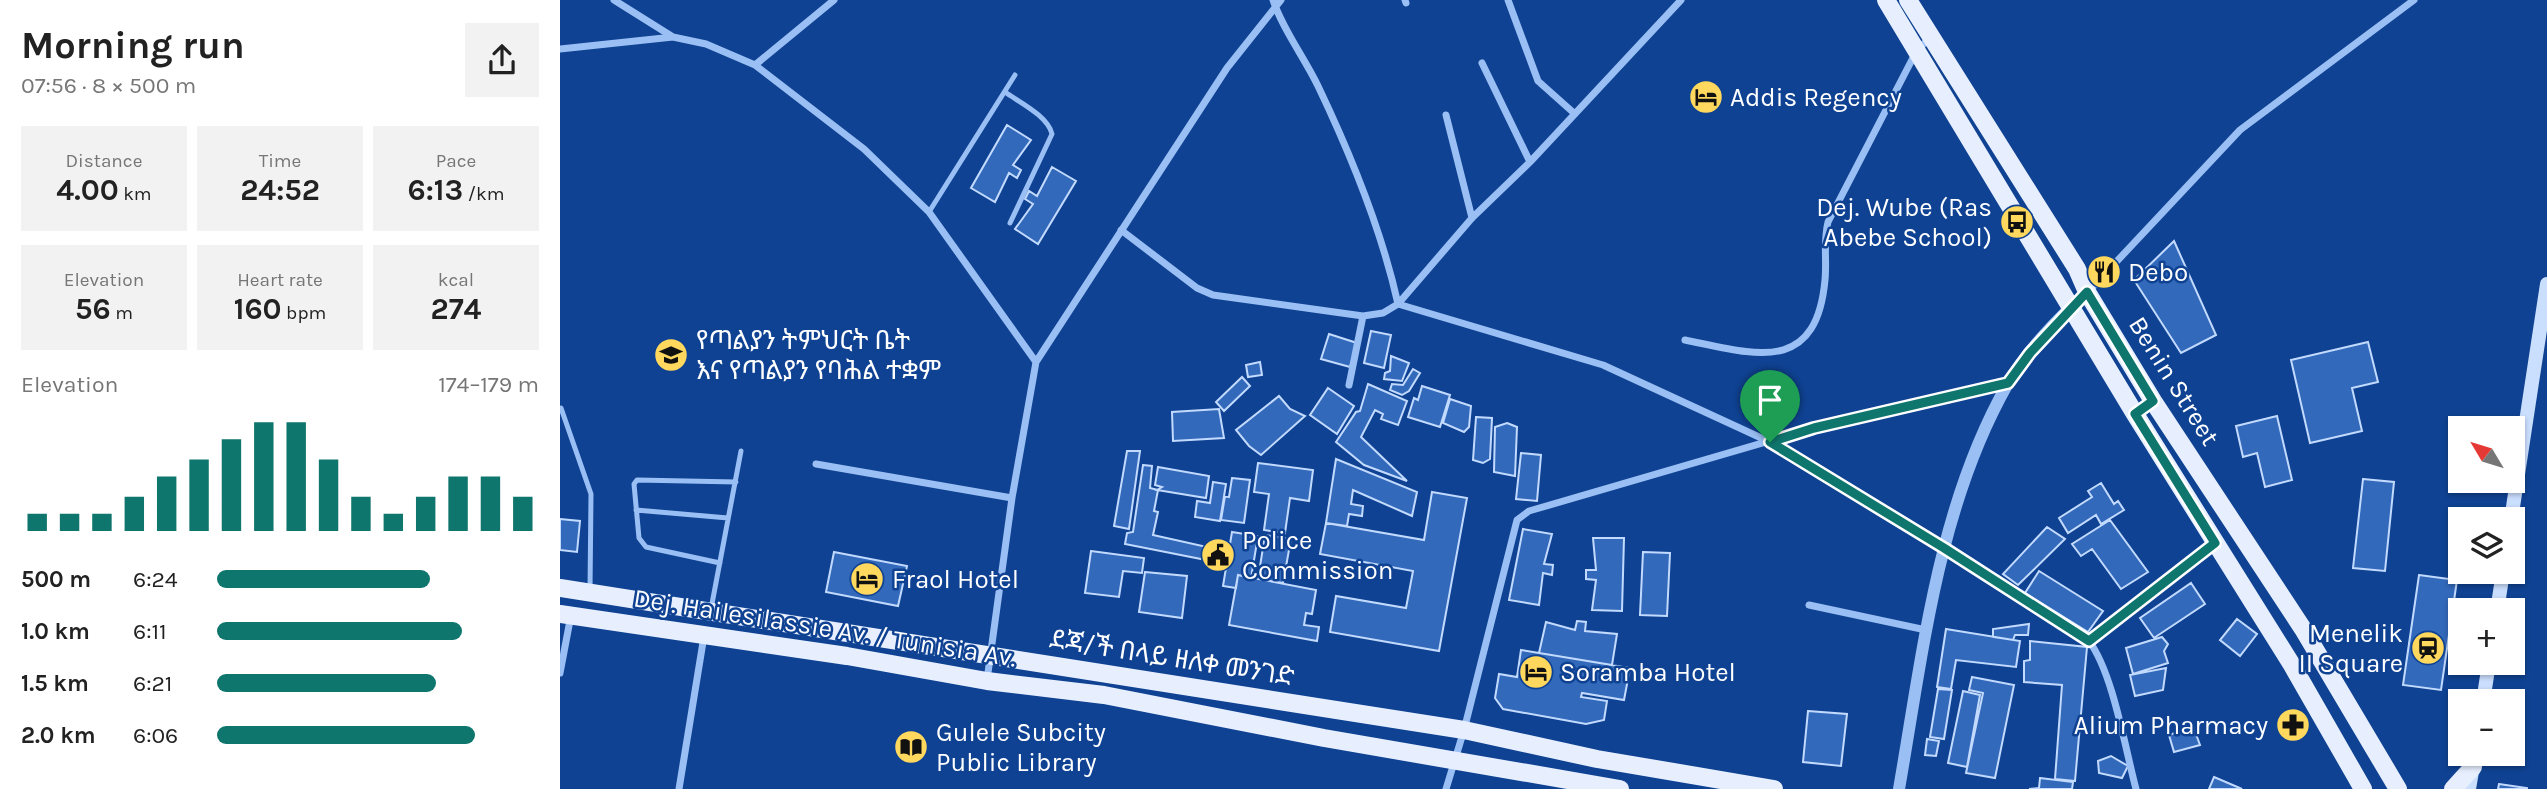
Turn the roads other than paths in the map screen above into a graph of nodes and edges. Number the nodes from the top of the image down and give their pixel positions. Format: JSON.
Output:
{"nodes":[{"id":1,"x":614,"y":0,"type":"edge"},
{"id":2,"x":834,"y":0,"type":"edge"},
{"id":3,"x":1508,"y":0,"type":"edge"},
{"id":4,"x":1681,"y":0,"type":"edge"},
{"id":5,"x":1886,"y":0,"type":"edge"},
{"id":6,"x":1908,"y":0,"type":"edge"},
{"id":7,"x":2414,"y":0,"type":"edge"},
{"id":8,"x":1276,"y":2,"type":"edge"},
{"id":9,"x":673,"y":37,"type":"junction"},
{"id":10,"x":1931,"y":37,"type":"junction"},
{"id":11,"x":560,"y":49,"type":"edge"},
{"id":12,"x":1917,"y":50,"type":"junction"},
{"id":13,"x":1482,"y":64,"type":"dead end"},
{"id":14,"x":755,"y":65,"type":"junction"},
{"id":15,"x":1015,"y":75,"type":"dead end"},
{"id":16,"x":1004,"y":92,"type":"junction"},
{"id":17,"x":1575,"y":114,"type":"junction"},
{"id":18,"x":1446,"y":115,"type":"dead end"},
{"id":19,"x":1530,"y":162,"type":"junction"},
{"id":20,"x":929,"y":212,"type":"junction"},
{"id":21,"x":1472,"y":218,"type":"junction"},
{"id":22,"x":1010,"y":223,"type":"dead end"},
{"id":23,"x":1121,"y":230,"type":"junction"},
{"id":24,"x":2547,"y":284,"type":"edge"},
{"id":25,"x":2087,"y":292,"type":"junction"},
{"id":26,"x":1398,"y":304,"type":"junction"},
{"id":27,"x":2072,"y":307,"type":"junction"},
{"id":28,"x":1363,"y":316,"type":"junction"},
{"id":29,"x":1685,"y":340,"type":"dead end"},
{"id":30,"x":1036,"y":362,"type":"junction"},
{"id":31,"x":2008,"y":383,"type":"junction"},
{"id":32,"x":1349,"y":385,"type":"dead end"},
{"id":33,"x":2153,"y":401,"type":"junction"},
{"id":34,"x":561,"y":408,"type":"edge"},
{"id":35,"x":2135,"y":414,"type":"junction"},
{"id":36,"x":1770,"y":442,"type":"junction"},
{"id":37,"x":741,"y":452,"type":"dead end"},
{"id":38,"x":816,"y":464,"type":"dead end"},
{"id":39,"x":736,"y":482,"type":"junction"},
{"id":40,"x":1012,"y":498,"type":"junction"},
{"id":41,"x":2513,"y":507,"type":"edge"},
{"id":42,"x":636,"y":510,"type":"junction"},
{"id":43,"x":729,"y":518,"type":"junction"},
{"id":44,"x":2215,"y":543,"type":"junction"},
{"id":45,"x":1944,"y":548,"type":"junction"},
{"id":46,"x":720,"y":563,"type":"junction"},
{"id":47,"x":560,"y":588,"type":"edge"},
{"id":48,"x":590,"y":592,"type":"junction"},
{"id":49,"x":1809,"y":605,"type":"dead end"},
{"id":50,"x":710,"y":612,"type":"junction"},
{"id":51,"x":566,"y":615,"type":"edge"},
{"id":52,"x":1926,"y":630,"type":"junction"},
{"id":53,"x":704,"y":636,"type":"junction"},
{"id":54,"x":2089,"y":641,"type":"junction"},
{"id":55,"x":988,"y":657,"type":"junction"},
{"id":56,"x":560,"y":673,"type":"edge"},
{"id":57,"x":987,"y":681,"type":"junction"},
{"id":58,"x":1465,"y":730,"type":"junction"},
{"id":59,"x":1455,"y":759,"type":"junction"},
{"id":60,"x":2470,"y":766,"type":"edge"},
{"id":61,"x":2473,"y":766,"type":"edge"},
{"id":62,"x":2399,"y":788,"type":"edge"},
{"id":63,"x":679,"y":789,"type":"edge"},
{"id":64,"x":1446,"y":789,"type":"edge"},
{"id":65,"x":1620,"y":789,"type":"edge"},
{"id":66,"x":1774,"y":789,"type":"edge"},
{"id":67,"x":1899,"y":789,"type":"edge"},
{"id":68,"x":2136,"y":789,"type":"edge"},
{"id":69,"x":2363,"y":789,"type":"edge"},
{"id":70,"x":2453,"y":789,"type":"edge"},
{"id":71,"x":2469,"y":789,"type":"edge"}],
"edges":[{"from":1,"to":9,"type":"street"},
{"from":2,"to":14,"type":"street"},
{"from":3,"to":17,"type":"street"},
{"from":4,"to":17,"type":"street"},
{"from":5,"to":12,"type":"main road","name":"Benin Street"},
{"from":6,"to":10,"type":"main road","name":"Benin Street"},
{"from":7,"to":25,"type":"street"},
{"from":8,"to":23,"type":"street"},
{"from":8,"to":26,"type":"street"},
{"from":9,"to":11,"type":"street"},
{"from":9,"to":14,"type":"street"},
{"from":10,"to":12,"type":"street"},
{"from":10,"to":25,"type":"main road","name":"Benin Street"},
{"from":12,"to":27,"type":"main road","name":"Benin Street"},
{"from":12,"to":29,"type":"street"},
{"from":13,"to":19,"type":"street"},
{"from":14,"to":20,"type":"street"},
{"from":15,"to":16,"type":"lane"},
{"from":16,"to":20,"type":"lane"},
{"from":16,"to":22,"type":"lane"},
{"from":17,"to":19,"type":"street"},
{"from":18,"to":21,"type":"street"},
{"from":19,"to":21,"type":"street"},
{"from":20,"to":30,"type":"street"},
{"from":21,"to":26,"type":"street"},
{"from":23,"to":28,"type":"street"},
{"from":23,"to":30,"type":"street"},
{"from":24,"to":41,"type":"main road"},
{"from":25,"to":27,"type":"street"},
{"from":25,"to":33,"type":"main road","name":"Benin Street"},
{"from":26,"to":28,"type":"street"},
{"from":26,"to":36,"type":"street"},
{"from":27,"to":31,"type":"street"},
{"from":27,"to":35,"type":"main road","name":"Benin Street"},
{"from":28,"to":32,"type":"street"},
{"from":30,"to":40,"type":"street"},
{"from":31,"to":36,"type":"street"},
{"from":31,"to":45,"type":"street"},
{"from":33,"to":35,"type":"main road"},
{"from":33,"to":62,"type":"main road","name":"Benin Street"},
{"from":34,"to":48,"type":"lane"},
{"from":35,"to":44,"type":"main road","name":"Benin Street"},
{"from":36,"to":45,"type":"street"},
{"from":36,"to":58,"type":"street"},
{"from":37,"to":39,"type":"lane"},
{"from":38,"to":40,"type":"street"},
{"from":39,"to":42,"type":"lane"},
{"from":39,"to":43,"type":"lane"},
{"from":40,"to":55,"type":"street"},
{"from":42,"to":43,"type":"lane"},
{"from":42,"to":46,"type":"lane"},
{"from":43,"to":46,"type":"lane"},
{"from":44,"to":54,"type":"street"},
{"from":44,"to":69,"type":"main road","name":"Benin Street"},
{"from":45,"to":52,"type":"street"},
{"from":45,"to":54,"type":"street"},
{"from":46,"to":50,"type":"lane"},
{"from":47,"to":48,"type":"main road","name":"ደጃ/ች በላይ ዘለቀ መንገድ"},
{"from":48,"to":50,"type":"main road","name":"ደጃ/ች በላይ ዘለቀ መንገድ"},
{"from":49,"to":52,"type":"street"},
{"from":50,"to":55,"type":"main road","name":"ደጃ/ች በላይ ዘለቀ መንገድ"},
{"from":51,"to":53,"type":"main road","name":"Dej. Hailesilassie Av. / Tunisia Av."},
{"from":51,"to":56,"type":"street"},
{"from":52,"to":67,"type":"street"},
{"from":53,"to":57,"type":"main road","name":"Dej. Hailesilassie Av. / Tunisia Av."},
{"from":53,"to":63,"type":"street"},
{"from":54,"to":68,"type":"street"},
{"from":55,"to":57,"type":"street"},
{"from":55,"to":58,"type":"main road","name":"ደጃ/ች በላይ ዘለቀ መንገድ"},
{"from":57,"to":59,"type":"main road","name":"Dej. Hailesilassie Av. / Tunisia Av."},
{"from":58,"to":59,"type":"street"},
{"from":58,"to":66,"type":"main road","name":"ደጃ/ች በላይ ዘለቀ መንገድ"},
{"from":59,"to":64,"type":"street"},
{"from":59,"to":65,"type":"main road","name":"Dej. Hailesilassie Av. / Tunisia Av."},
{"from":60,"to":70,"type":"main road"},
{"from":61,"to":71,"type":"main road"}]}
